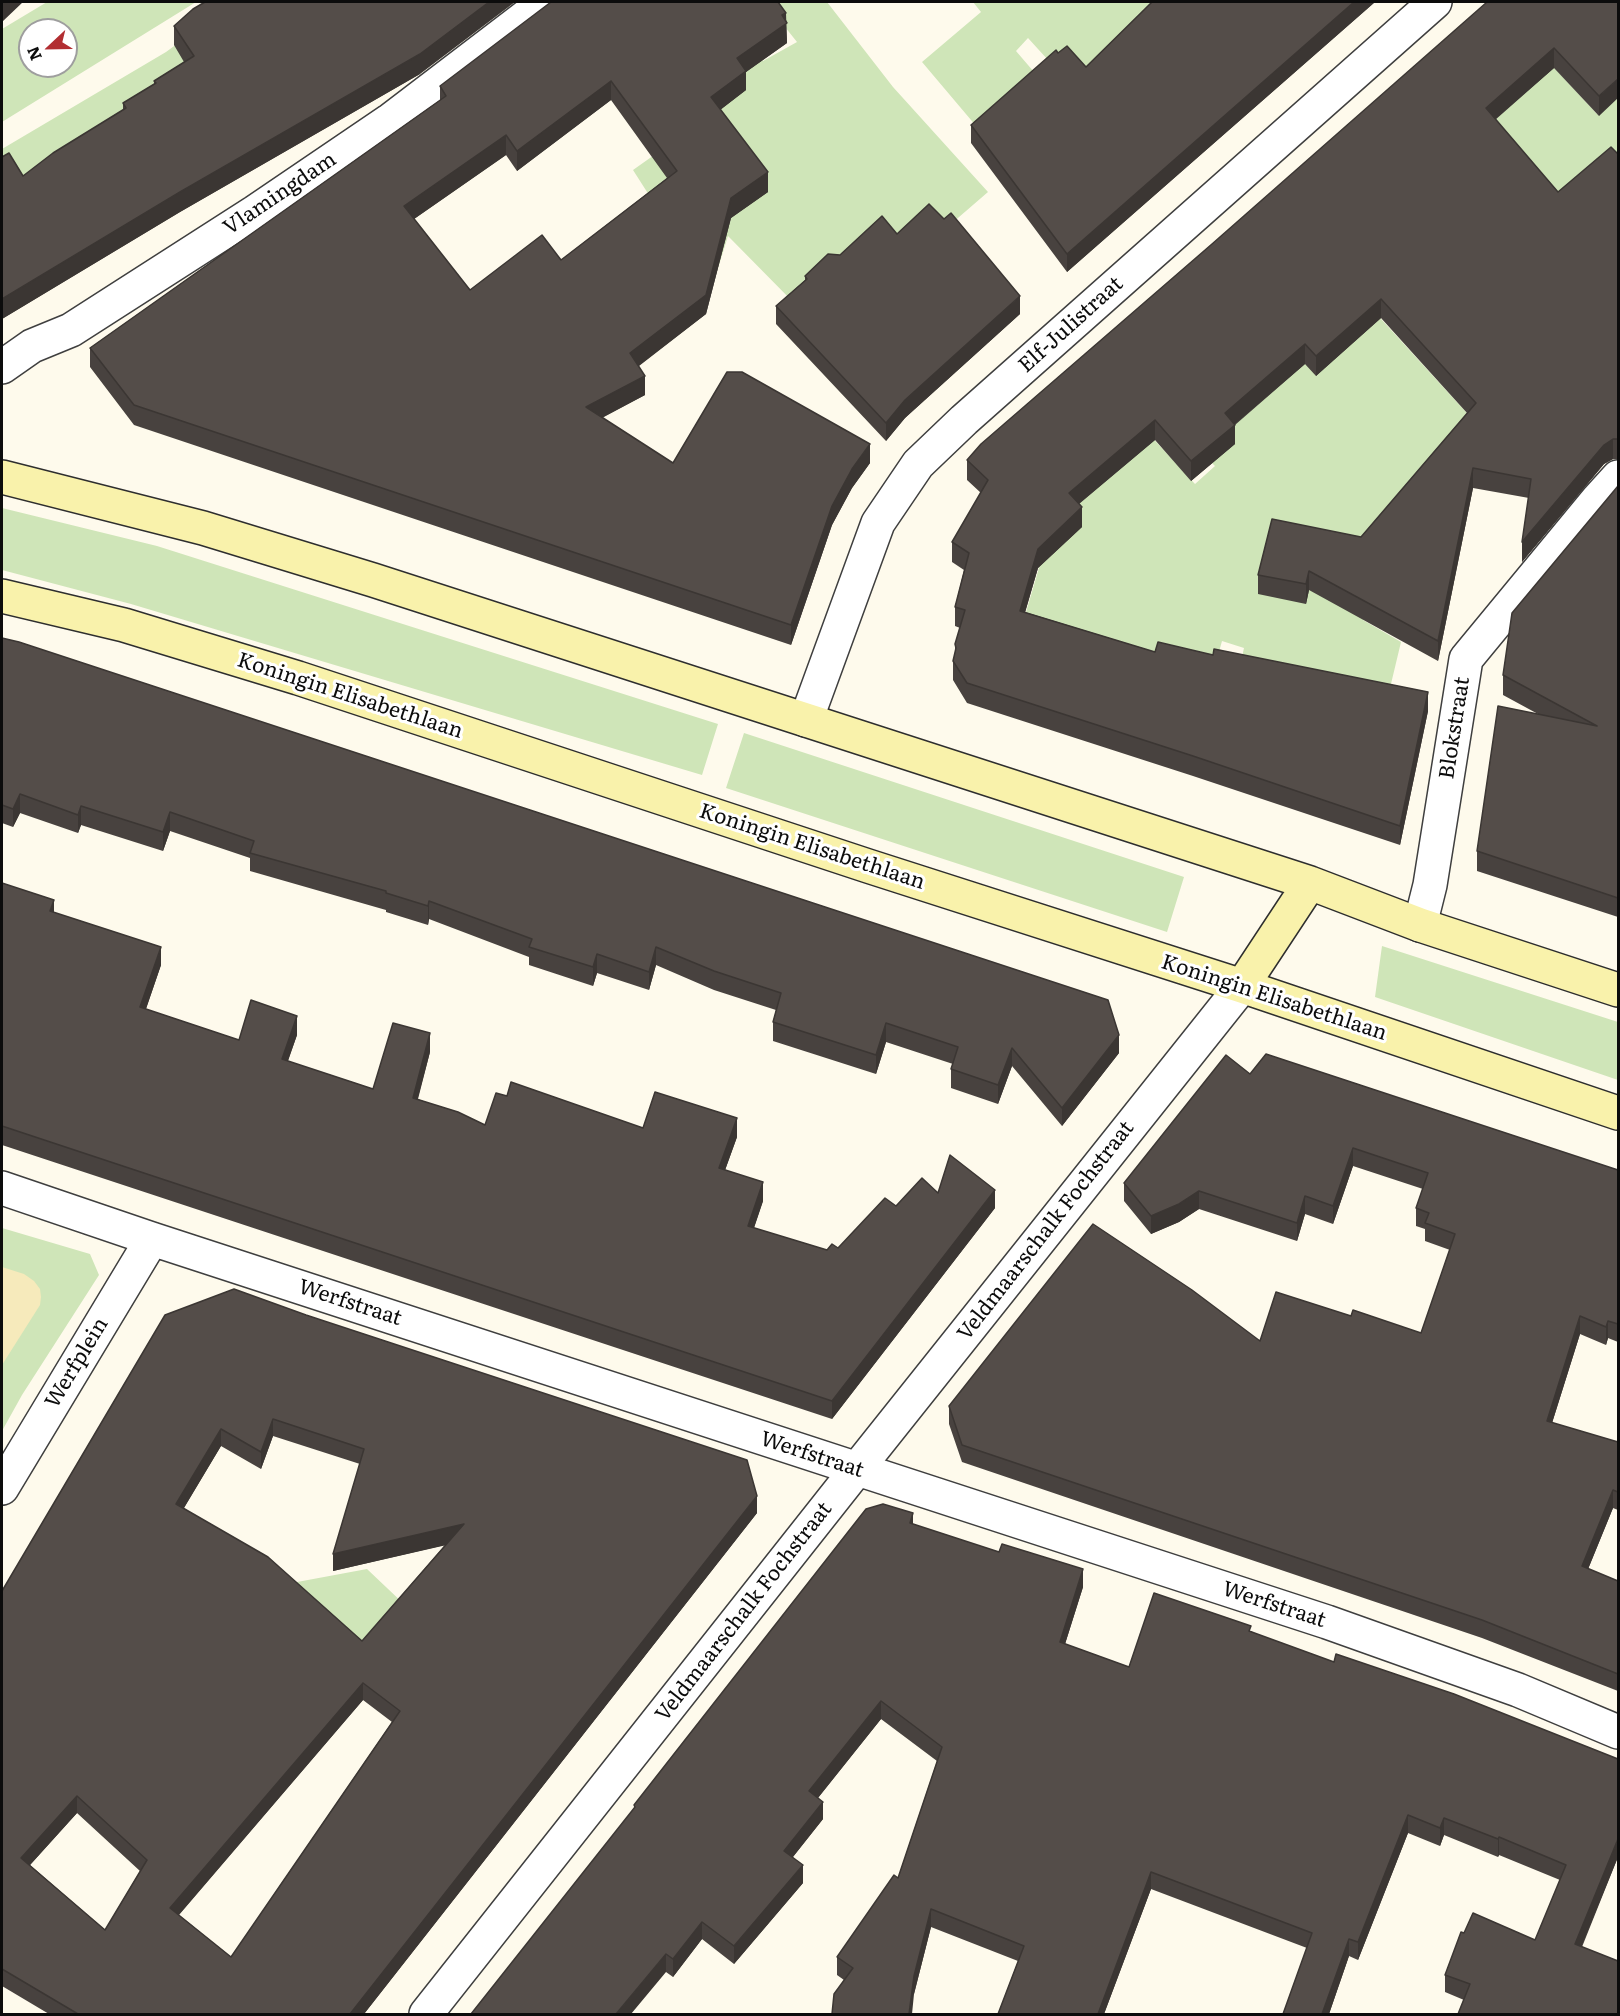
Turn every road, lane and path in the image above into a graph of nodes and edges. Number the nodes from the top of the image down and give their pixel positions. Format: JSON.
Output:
{"nodes":[{"id":1,"x":545,"y":2,"type":"edge"},
{"id":2,"x":1435,"y":2,"type":"edge"},
{"id":3,"x":2,"y":367,"type":"edge"},
{"id":4,"x":2,"y":477,"type":"edge"},
{"id":5,"x":1618,"y":477,"type":"edge"},
{"id":6,"x":2,"y":596,"type":"edge"},
{"id":7,"x":806,"y":720,"type":"junction"},
{"id":8,"x":1310,"y":883,"type":"junction"},
{"id":9,"x":1420,"y":925,"type":"junction"},
{"id":10,"x":1242,"y":986,"type":"junction"},
{"id":11,"x":1618,"y":990,"type":"edge"},
{"id":12,"x":1618,"y":1113,"type":"edge"},
{"id":13,"x":2,"y":1188,"type":"edge"},
{"id":14,"x":152,"y":1239,"type":"junction"},
{"id":15,"x":857,"y":1469,"type":"junction"},
{"id":16,"x":2,"y":1488,"type":"edge"},
{"id":17,"x":1618,"y":1732,"type":"edge"},
{"id":18,"x":426,"y":2014,"type":"edge"}],
"edges":[{"from":1,"to":3,"type":"street","name":"Vlamingdam"},
{"from":2,"to":7,"type":"street","name":"Elf-Julistraat"},
{"from":4,"to":7,"type":"main road"},
{"from":5,"to":9,"type":"street","name":"Blokstraat"},
{"from":6,"to":10,"type":"main road","name":"Koningin Elisabethlaan"},
{"from":7,"to":8,"type":"main road"},
{"from":8,"to":9,"type":"main road"},
{"from":8,"to":10,"type":"main road"},
{"from":9,"to":11,"type":"main road"},
{"from":10,"to":12,"type":"main road","name":"Koningin Elisabethlaan"},
{"from":10,"to":15,"type":"street","name":"Veldmaarschalk Fochstraat"},
{"from":13,"to":14,"type":"street","name":"Werfstraat"},
{"from":14,"to":15,"type":"street","name":"Werfstraat"},
{"from":14,"to":16,"type":"street","name":"Werfplein"},
{"from":15,"to":17,"type":"street","name":"Werfstraat"},
{"from":15,"to":18,"type":"street","name":"Veldmaarschalk Fochstraat"}]}
